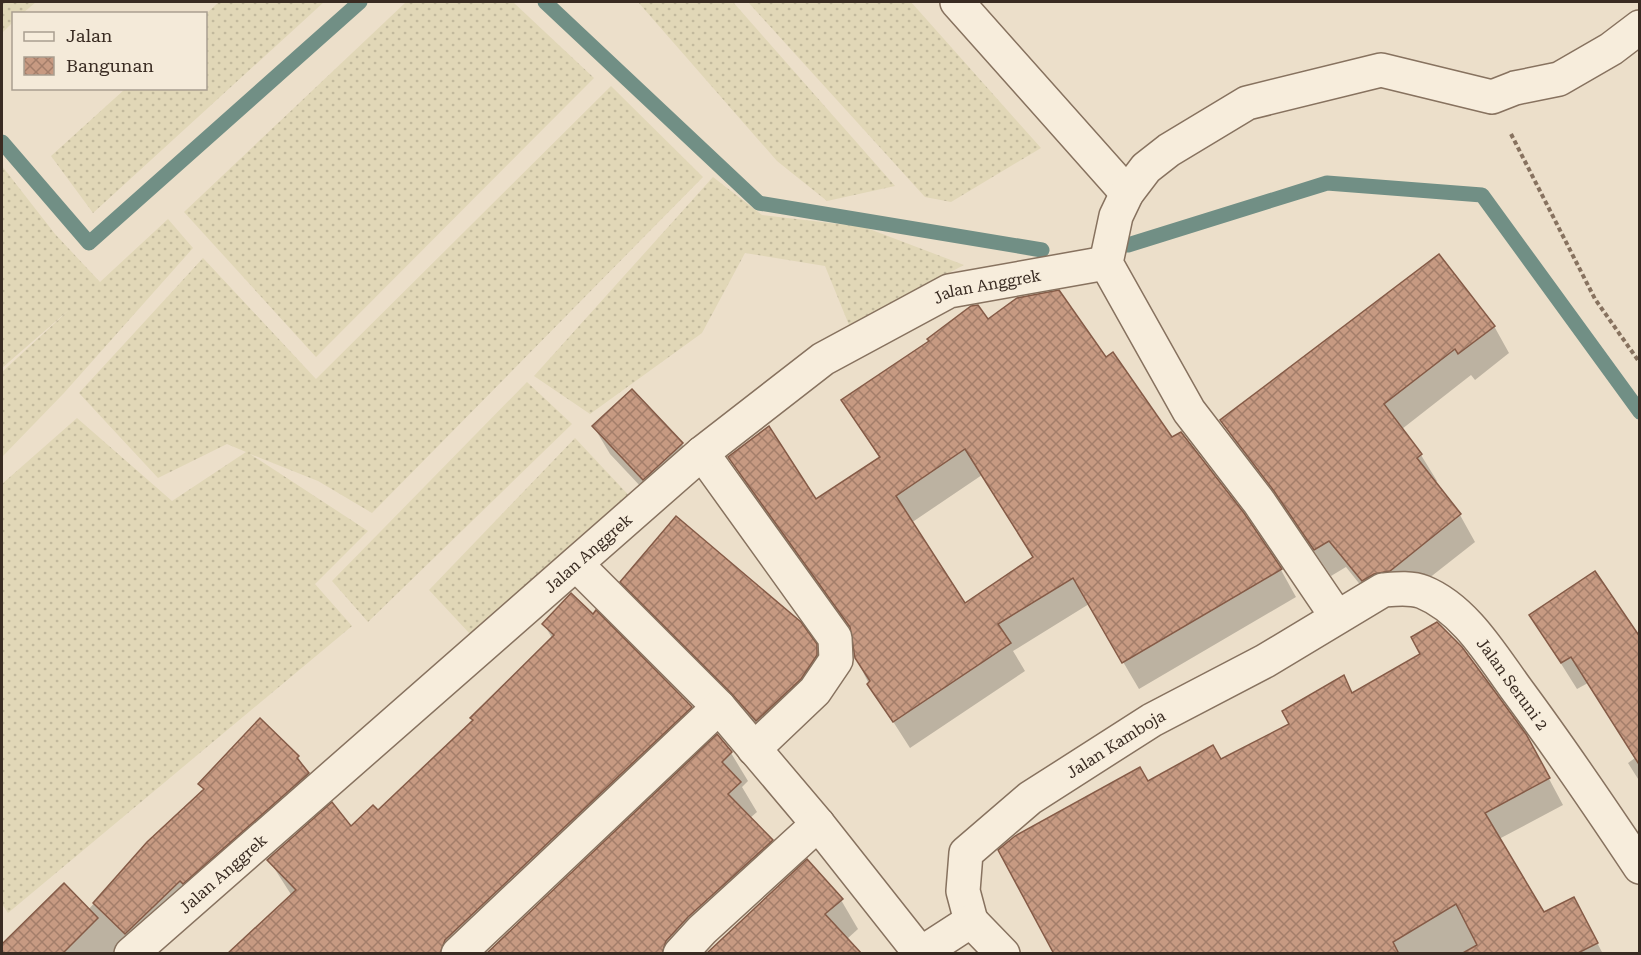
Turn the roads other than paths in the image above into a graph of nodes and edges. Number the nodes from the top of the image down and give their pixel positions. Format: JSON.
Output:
{"nodes":[{"id":1,"x":957,"y":2,"type":"edge"},
{"id":2,"x":1640,"y":27,"type":"edge"},
{"id":3,"x":1127,"y":193,"type":"junction"},
{"id":4,"x":1106,"y":263,"type":"junction"},
{"id":5,"x":702,"y":453,"type":"junction"},
{"id":6,"x":576,"y":564,"type":"junction"},
{"id":7,"x":1337,"y":617,"type":"junction"},
{"id":8,"x":718,"y":706,"type":"junction"},
{"id":9,"x":754,"y":749,"type":"junction"},
{"id":10,"x":818,"y":824,"type":"junction"},
{"id":11,"x":1640,"y":867,"type":"edge"},
{"id":12,"x":971,"y":921,"type":"junction"},
{"id":13,"x":920,"y":953,"type":"edge"},
{"id":14,"x":131,"y":954,"type":"edge"},
{"id":15,"x":458,"y":954,"type":"edge"},
{"id":16,"x":680,"y":954,"type":"edge"},
{"id":17,"x":1003,"y":954,"type":"edge"}],
"edges":[{"from":1,"to":3,"type":"street"},
{"from":2,"to":3,"type":"street"},
{"from":3,"to":4,"type":"street"},
{"from":4,"to":5,"type":"street","name":"Jalan Anggrek"},
{"from":4,"to":7,"type":"street"},
{"from":5,"to":6,"type":"street","name":"Jalan Anggrek"},
{"from":5,"to":9,"type":"street"},
{"from":6,"to":8,"type":"street"},
{"from":6,"to":14,"type":"street","name":"Jalan Anggrek"},
{"from":7,"to":11,"type":"street","name":"Jalan Seruni 2"},
{"from":7,"to":12,"type":"street","name":"Jalan Kamboja"},
{"from":8,"to":9,"type":"street"},
{"from":8,"to":15,"type":"street"},
{"from":9,"to":10,"type":"street"},
{"from":10,"to":13,"type":"street"},
{"from":10,"to":16,"type":"street"},
{"from":12,"to":13,"type":"street"},
{"from":12,"to":17,"type":"street"}]}
